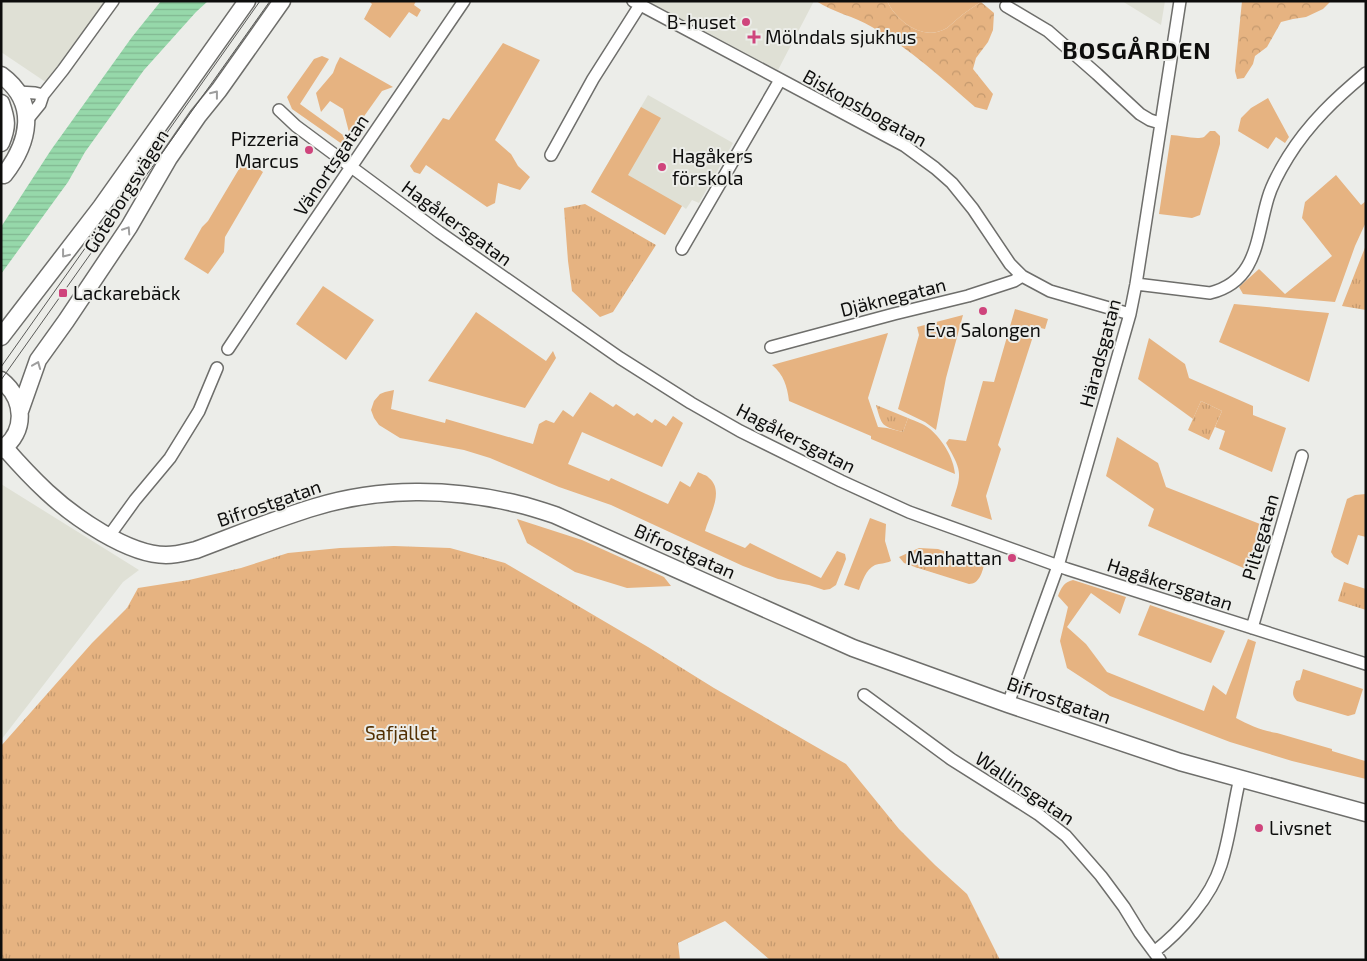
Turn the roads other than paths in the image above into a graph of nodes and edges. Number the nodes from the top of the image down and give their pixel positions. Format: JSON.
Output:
{"nodes":[{"id":1,"x":113,"y":1,"type":"edge"},
{"id":2,"x":247,"y":1,"type":"edge"},
{"id":3,"x":282,"y":1,"type":"edge"},
{"id":4,"x":464,"y":1,"type":"edge"},
{"id":5,"x":1180,"y":1,"type":"edge"},
{"id":6,"x":636,"y":3,"type":"edge"},
{"id":7,"x":1006,"y":6,"type":"dead end"},
{"id":8,"x":1366,"y":73,"type":"edge"},
{"id":9,"x":1,"y":75,"type":"edge"},
{"id":10,"x":780,"y":80,"type":"junction"},
{"id":11,"x":18,"y":92,"type":"junction"},
{"id":12,"x":43,"y":95,"type":"junction"},
{"id":13,"x":1,"y":103,"type":"edge"},
{"id":14,"x":279,"y":110,"type":"dead end"},
{"id":15,"x":27,"y":120,"type":"junction"},
{"id":16,"x":1160,"y":123,"type":"junction"},
{"id":17,"x":1,"y":143,"type":"edge"},
{"id":18,"x":551,"y":155,"type":"dead end"},
{"id":19,"x":351,"y":167,"type":"junction"},
{"id":20,"x":2,"y":174,"type":"edge"},
{"id":21,"x":682,"y":249,"type":"dead end"},
{"id":22,"x":1022,"y":276,"type":"junction"},
{"id":23,"x":1136,"y":284,"type":"junction"},
{"id":24,"x":1130,"y":314,"type":"junction"},
{"id":25,"x":1,"y":337,"type":"edge"},
{"id":26,"x":771,"y":347,"type":"dead end"},
{"id":27,"x":228,"y":349,"type":"dead end"},
{"id":28,"x":217,"y":368,"type":"dead end"},
{"id":29,"x":1,"y":380,"type":"edge"},
{"id":30,"x":20,"y":411,"type":"junction"},
{"id":31,"x":3,"y":449,"type":"edge"},
{"id":32,"x":1302,"y":456,"type":"dead end"},
{"id":33,"x":109,"y":536,"type":"junction"},
{"id":34,"x":1058,"y":566,"type":"junction"},
{"id":35,"x":1252,"y":628,"type":"junction"},
{"id":36,"x":1366,"y":664,"type":"edge"},
{"id":37,"x":864,"y":695,"type":"dead end"},
{"id":38,"x":1008,"y":704,"type":"junction"},
{"id":39,"x":1240,"y":778,"type":"junction"},
{"id":40,"x":1366,"y":813,"type":"edge"},
{"id":41,"x":1157,"y":956,"type":"edge"}],
"edges":[{"from":1,"to":12,"type":"street"},
{"from":2,"to":25,"type":"main road","name":"Göteborgsvägen","one_way":true},
{"from":30,"to":3,"type":"main road","name":"Göteborgsvägen","one_way":true},
{"from":4,"to":19,"type":"street","name":"Vänortsgatan"},
{"from":5,"to":16,"type":"street","name":"Häradsgatan"},
{"from":6,"to":10,"type":"street","name":"Biskopsbogatan"},
{"from":6,"to":18,"type":"street"},
{"from":7,"to":16,"type":"street"},
{"from":8,"to":23,"type":"street"},
{"from":9,"to":11,"type":"main road"},
{"from":10,"to":21,"type":"street"},
{"from":10,"to":22,"type":"street","name":"Biskopsbogatan"},
{"from":11,"to":12,"type":"street"},
{"from":11,"to":15,"type":"main road"},
{"from":12,"to":15,"type":"street"},
{"from":13,"to":17,"type":"main road"},
{"from":14,"to":19,"type":"street","name":"Hagåkersgatan"},
{"from":15,"to":20,"type":"main road"},
{"from":16,"to":23,"type":"street","name":"Häradsgatan"},
{"from":19,"to":27,"type":"street","name":"Vänortsgatan"},
{"from":19,"to":34,"type":"street","name":"Hagåkersgatan"},
{"from":22,"to":24,"type":"street","name":"Biskopsbogatan"},
{"from":22,"to":26,"type":"street","name":"Djäknegatan"},
{"from":23,"to":24,"type":"street","name":"Häradsgatan"},
{"from":24,"to":34,"type":"street","name":"Häradsgatan"},
{"from":28,"to":33,"type":"street"},
{"from":29,"to":30,"type":"main road"},
{"from":30,"to":31,"type":"main road","name":"Göteborgsvägen"},
{"from":31,"to":33,"type":"main road","name":"Bifrostgatan"},
{"from":32,"to":35,"type":"street","name":"Piltegatan"},
{"from":33,"to":38,"type":"main road","name":"Bifrostgatan"},
{"from":34,"to":35,"type":"street","name":"Hagåkersgatan"},
{"from":34,"to":38,"type":"street","name":"Häradsgatan"},
{"from":35,"to":36,"type":"street","name":"Hagåkersgatan"},
{"from":37,"to":41,"type":"street","name":"Wallinsgatan"},
{"from":38,"to":39,"type":"main road","name":"Bifrostgatan"},
{"from":39,"to":40,"type":"main road","name":"Bifrostgatan"},
{"from":39,"to":41,"type":"street"}]}
